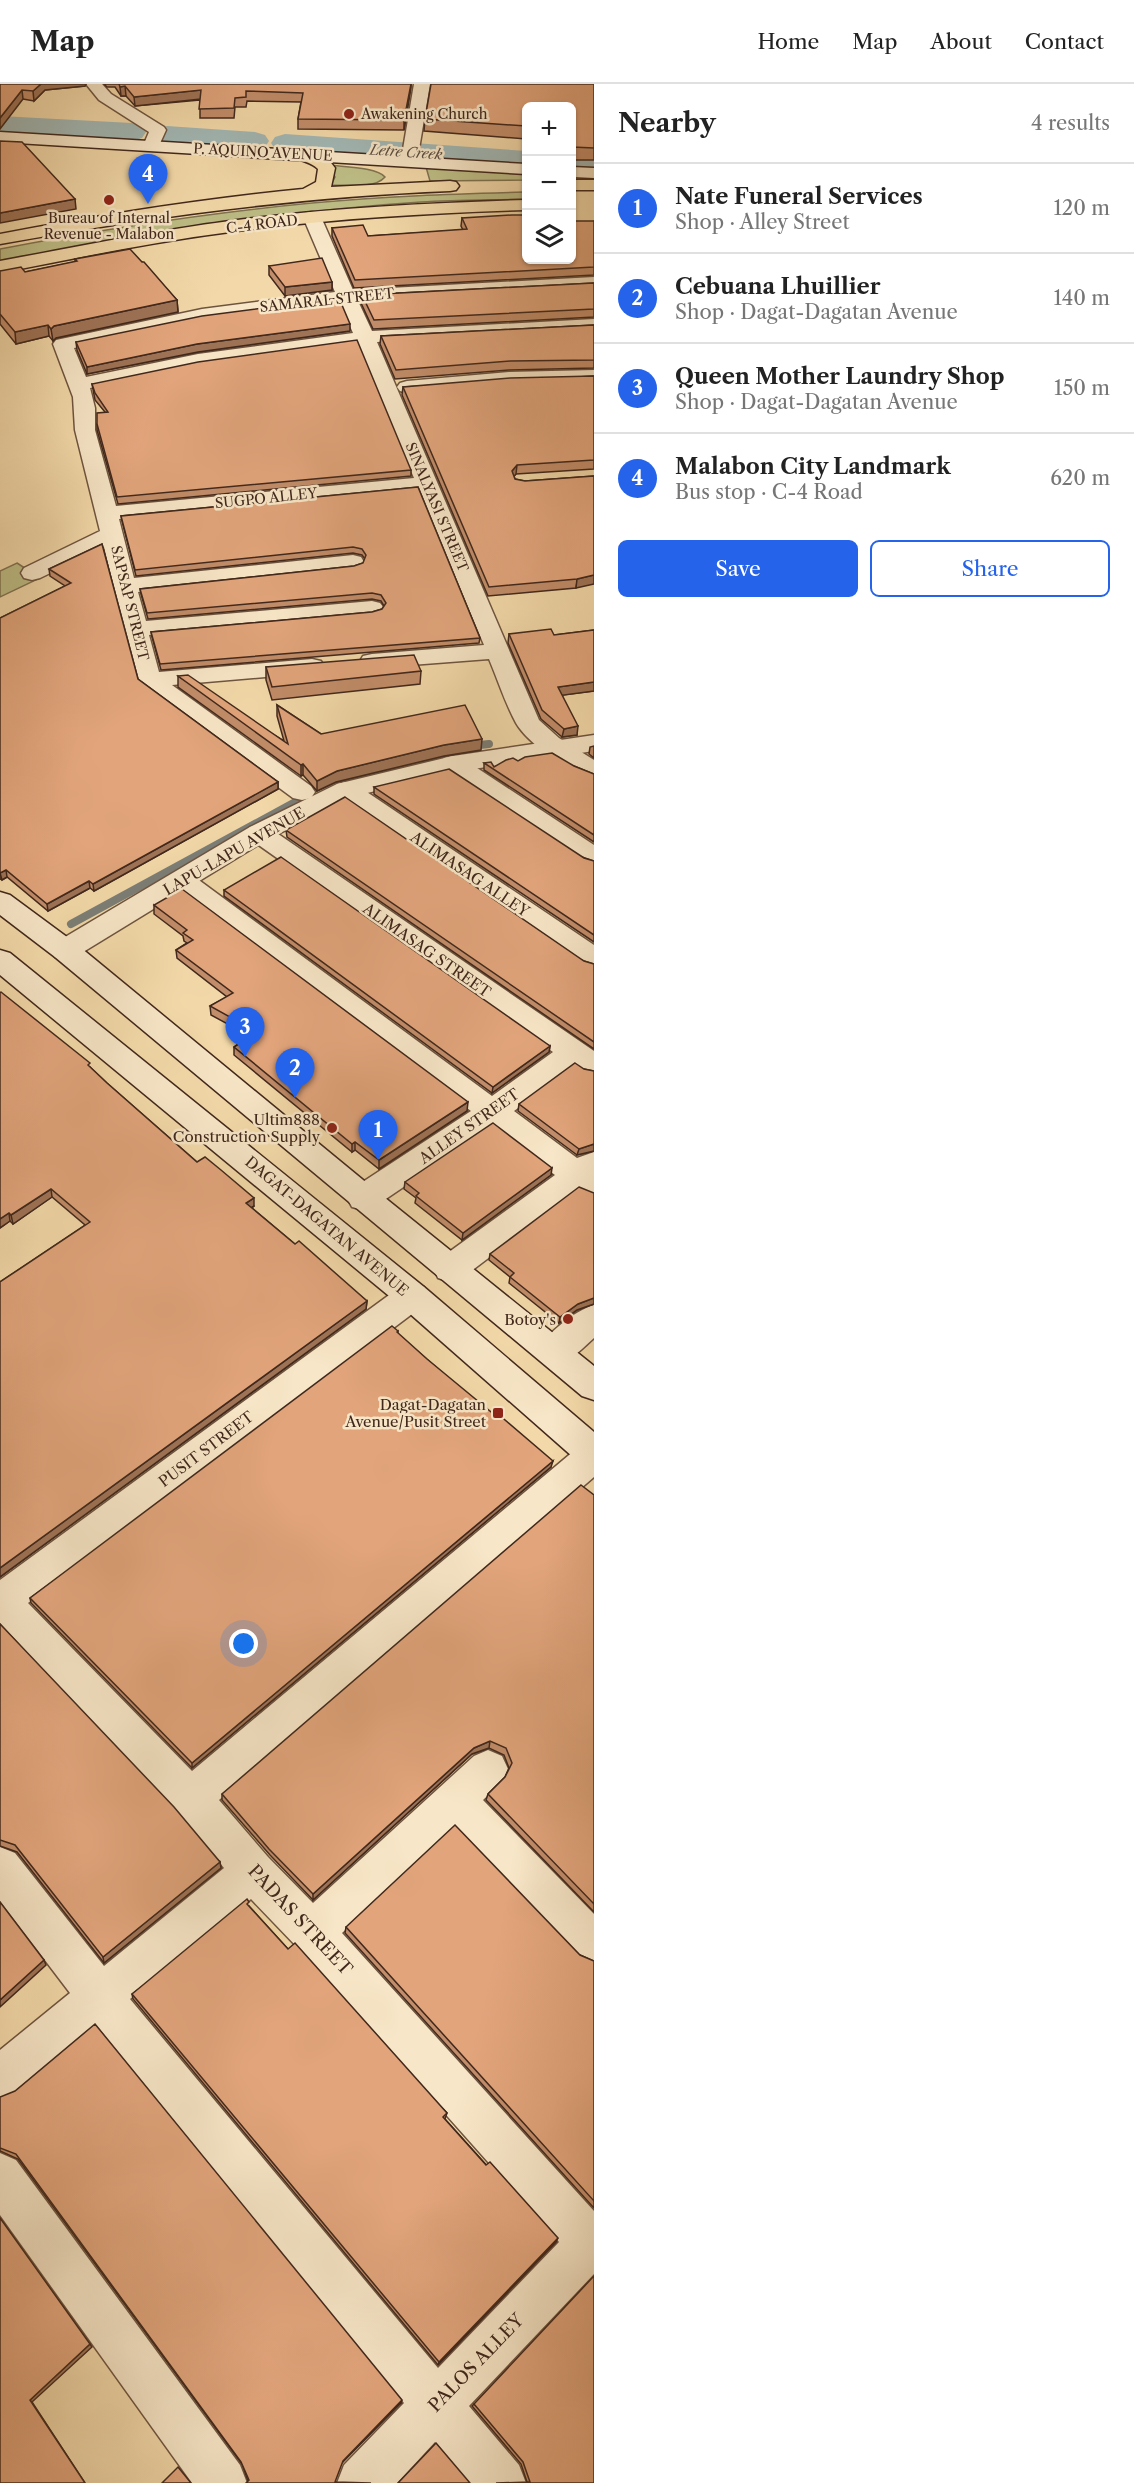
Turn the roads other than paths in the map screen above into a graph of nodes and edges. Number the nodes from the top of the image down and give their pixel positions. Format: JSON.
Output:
{"nodes":[{"id":1,"x":94,"y":84,"type":"edge"},
{"id":2,"x":422,"y":84,"type":"edge"},
{"id":3,"x":0,"y":137,"type":"edge"},
{"id":4,"x":150,"y":146,"type":"junction"},
{"id":5,"x":300,"y":154,"type":"junction"},
{"id":6,"x":409,"y":160,"type":"junction"},
{"id":7,"x":522,"y":169,"type":"edge"},
{"id":8,"x":576,"y":172,"type":"edge"},
{"id":9,"x":594,"y":173,"type":"edge"},
{"id":10,"x":576,"y":185,"type":"edge"},
{"id":11,"x":594,"y":185,"type":"edge"},
{"id":12,"x":470,"y":186,"type":"dead end"},
{"id":13,"x":416,"y":187,"type":"junction"},
{"id":14,"x":309,"y":193,"type":"junction"},
{"id":15,"x":522,"y":205,"type":"edge"},
{"id":16,"x":465,"y":206,"type":"junction"},
{"id":17,"x":312,"y":217,"type":"junction"},
{"id":18,"x":0,"y":239,"type":"edge"},
{"id":19,"x":0,"y":267,"type":"edge"},
{"id":20,"x":594,"y":283,"type":"edge"},
{"id":21,"x":346,"y":296,"type":"junction"},
{"id":22,"x":594,"y":325,"type":"edge"},
{"id":23,"x":365,"y":337,"type":"junction"},
{"id":24,"x":63,"y":344,"type":"joint"},
{"id":25,"x":594,"y":376,"type":"edge"},
{"id":26,"x":78,"y":385,"type":"junction"},
{"id":27,"x":387,"y":388,"type":"junction"},
{"id":28,"x":426,"y":483,"type":"junction"},
{"id":29,"x":109,"y":524,"type":"junction"},
{"id":30,"x":353,"y":562,"type":"dead end"},
{"id":31,"x":32,"y":573,"type":"dead end"},
{"id":32,"x":126,"y":586,"type":"junction"},
{"id":33,"x":372,"y":608,"type":"dead end"},
{"id":34,"x":135,"y":629,"type":"junction"},
{"id":35,"x":496,"y":651,"type":"junction"},
{"id":36,"x":149,"y":680,"type":"junction"},
{"id":37,"x":594,"y":743,"type":"edge"},
{"id":38,"x":556,"y":748,"type":"junction"},
{"id":39,"x":453,"y":764,"type":"junction"},
{"id":40,"x":594,"y":771,"type":"edge"},
{"id":41,"x":346,"y":790,"type":"junction"},
{"id":42,"x":302,"y":792,"type":"dead end"},
{"id":43,"x":259,"y":833,"type":"junction"},
{"id":44,"x":594,"y":857,"type":"edge"},
{"id":45,"x":182,"y":881,"type":"junction"},
{"id":46,"x":0,"y":901,"type":"edge"},
{"id":47,"x":27,"y":923,"type":"junction"},
{"id":48,"x":0,"y":938,"type":"edge"},
{"id":49,"x":65,"y":950,"type":"junction"},
{"id":50,"x":594,"y":959,"type":"edge"},
{"id":51,"x":7,"y":976,"type":"edge"},
{"id":52,"x":584,"y":1059,"type":"edge"},
{"id":53,"x":493,"y":1111,"type":"junction"},
{"id":54,"x":589,"y":1175,"type":"edge"},
{"id":55,"x":363,"y":1198,"type":"junction"},
{"id":56,"x":450,"y":1269,"type":"junction"},
{"id":57,"x":412,"y":1296,"type":"junction"},
{"id":58,"x":594,"y":1318,"type":"edge"},
{"id":59,"x":554,"y":1353,"type":"junction"},
{"id":60,"x":594,"y":1386,"type":"edge"},
{"id":61,"x":594,"y":1455,"type":"edge"},
{"id":62,"x":0,"y":1601,"type":"edge"},
{"id":63,"x":488,"y":1769,"type":"dead end"},
{"id":64,"x":191,"y":1798,"type":"junction"},
{"id":65,"x":455,"y":1800,"type":"junction"},
{"id":66,"x":0,"y":1867,"type":"edge"},
{"id":67,"x":253,"y":1871,"type":"junction"},
{"id":68,"x":312,"y":1932,"type":"junction"},
{"id":69,"x":594,"y":1944,"type":"edge"},
{"id":70,"x":100,"y":1996,"type":"junction"},
{"id":71,"x":0,"y":2078,"type":"edge"},
{"id":72,"x":0,"y":2176,"type":"edge"},
{"id":73,"x":592,"y":2244,"type":"edge"},
{"id":74,"x":438,"y":2404,"type":"junction"},
{"id":75,"x":222,"y":2483,"type":"edge"},
{"id":76,"x":362,"y":2483,"type":"edge"},
{"id":77,"x":501,"y":2483,"type":"edge"}],
"edges":[{"from":1,"to":4,"type":"street"},
{"from":2,"to":6,"type":"street"},
{"from":3,"to":4,"type":"street","name":"P. AQUINO AVENUE"},
{"from":4,"to":5,"type":"street","name":"P. AQUINO AVENUE"},
{"from":5,"to":6,"type":"street","name":"P. AQUINO AVENUE"},
{"from":5,"to":14,"type":"highway"},
{"from":6,"to":7,"type":"street","name":"P. AQUINO AVENUE"},
{"from":6,"to":13,"type":"highway"},
{"from":8,"to":9,"type":"street"},
{"from":10,"to":11,"type":"highway"},
{"from":12,"to":13,"type":"highway","name":"C-4 ROAD"},
{"from":13,"to":14,"type":"highway","name":"C-4 ROAD"},
{"from":13,"to":16,"type":"highway"},
{"from":14,"to":18,"type":"highway","name":"C-4 ROAD"},
{"from":15,"to":16,"type":"highway","name":"C-4 ROAD"},
{"from":16,"to":17,"type":"highway","name":"C-4 ROAD"},
{"from":17,"to":19,"type":"highway","name":"C-4 ROAD"},
{"from":17,"to":21,"type":"street","name":"SINALYASI STREET"},
{"from":20,"to":21,"type":"street","name":"SAMARAL STREET"},
{"from":21,"to":23,"type":"street","name":"SINALYASI STREET"},
{"from":21,"to":24,"type":"street","name":"SAMARAL STREET"},
{"from":22,"to":23,"type":"street"},
{"from":23,"to":26,"type":"street"},
{"from":23,"to":27,"type":"street","name":"SINALYASI STREET"},
{"from":24,"to":26,"type":"street","name":"SAPSAP STREET"},
{"from":25,"to":27,"type":"street"},
{"from":26,"to":29,"type":"street","name":"SAPSAP STREET"},
{"from":27,"to":28,"type":"street","name":"SINALYASI STREET"},
{"from":28,"to":29,"type":"street","name":"SUGPO ALLEY"},
{"from":28,"to":35,"type":"street","name":"SINALYASI STREET"},
{"from":29,"to":31,"type":"street"},
{"from":29,"to":32,"type":"street","name":"SAPSAP STREET"},
{"from":30,"to":32,"type":"street"},
{"from":32,"to":34,"type":"street","name":"SAPSAP STREET"},
{"from":33,"to":34,"type":"street"},
{"from":34,"to":36,"type":"street","name":"SAPSAP STREET"},
{"from":35,"to":36,"type":"street"},
{"from":35,"to":38,"type":"street","name":"SINALYASI STREET"},
{"from":36,"to":42,"type":"street","name":"SAPSAP STREET"},
{"from":37,"to":38,"type":"street","name":"LAPU-LAPU AVENUE"},
{"from":38,"to":39,"type":"street","name":"LAPU-LAPU AVENUE"},
{"from":38,"to":40,"type":"street","name":"SINALYASI STREET"},
{"from":39,"to":41,"type":"street","name":"LAPU-LAPU AVENUE"},
{"from":39,"to":44,"type":"street"},
{"from":41,"to":43,"type":"street","name":"LAPU-LAPU AVENUE"},
{"from":41,"to":50,"type":"street","name":"ALIMASAG ALLEY"},
{"from":43,"to":45,"type":"street","name":"LAPU-LAPU AVENUE"},
{"from":43,"to":52,"type":"street","name":"ALIMASAG STREET"},
{"from":45,"to":49,"type":"street","name":"LAPU-LAPU AVENUE"},
{"from":45,"to":53,"type":"street"},
{"from":46,"to":47,"type":"street"},
{"from":47,"to":48,"type":"street"},
{"from":47,"to":49,"type":"street"},
{"from":49,"to":51,"type":"street","name":"LAPU-LAPU AVENUE"},
{"from":49,"to":55,"type":"street"},
{"from":51,"to":57,"type":"street","name":"DAGAT-DAGATAN AVENUE"},
{"from":52,"to":53,"type":"street","name":"ALLEY STREET"},
{"from":53,"to":54,"type":"street"},
{"from":53,"to":55,"type":"street","name":"ALLEY STREET"},
{"from":54,"to":56,"type":"street"},
{"from":55,"to":56,"type":"street"},
{"from":56,"to":59,"type":"street"},
{"from":57,"to":61,"type":"street","name":"DAGAT-DAGATAN AVENUE"},
{"from":57,"to":62,"type":"street","name":"PUSIT STREET"},
{"from":58,"to":59,"type":"street"},
{"from":59,"to":60,"type":"street"},
{"from":61,"to":64,"type":"street"},
{"from":62,"to":64,"type":"street","name":"PADAS STREET"},
{"from":63,"to":65,"type":"street"},
{"from":64,"to":67,"type":"street","name":"PADAS STREET"},
{"from":65,"to":68,"type":"street"},
{"from":65,"to":69,"type":"street"},
{"from":66,"to":70,"type":"street"},
{"from":67,"to":68,"type":"street","name":"PADAS STREET"},
{"from":67,"to":70,"type":"street"},
{"from":68,"to":73,"type":"street","name":"PADAS STREET"},
{"from":70,"to":71,"type":"street"},
{"from":70,"to":74,"type":"street"},
{"from":72,"to":75,"type":"street"},
{"from":73,"to":74,"type":"street","name":"PALOS ALLEY"},
{"from":74,"to":76,"type":"street","name":"PALOS ALLEY"},
{"from":74,"to":77,"type":"street"}]}
